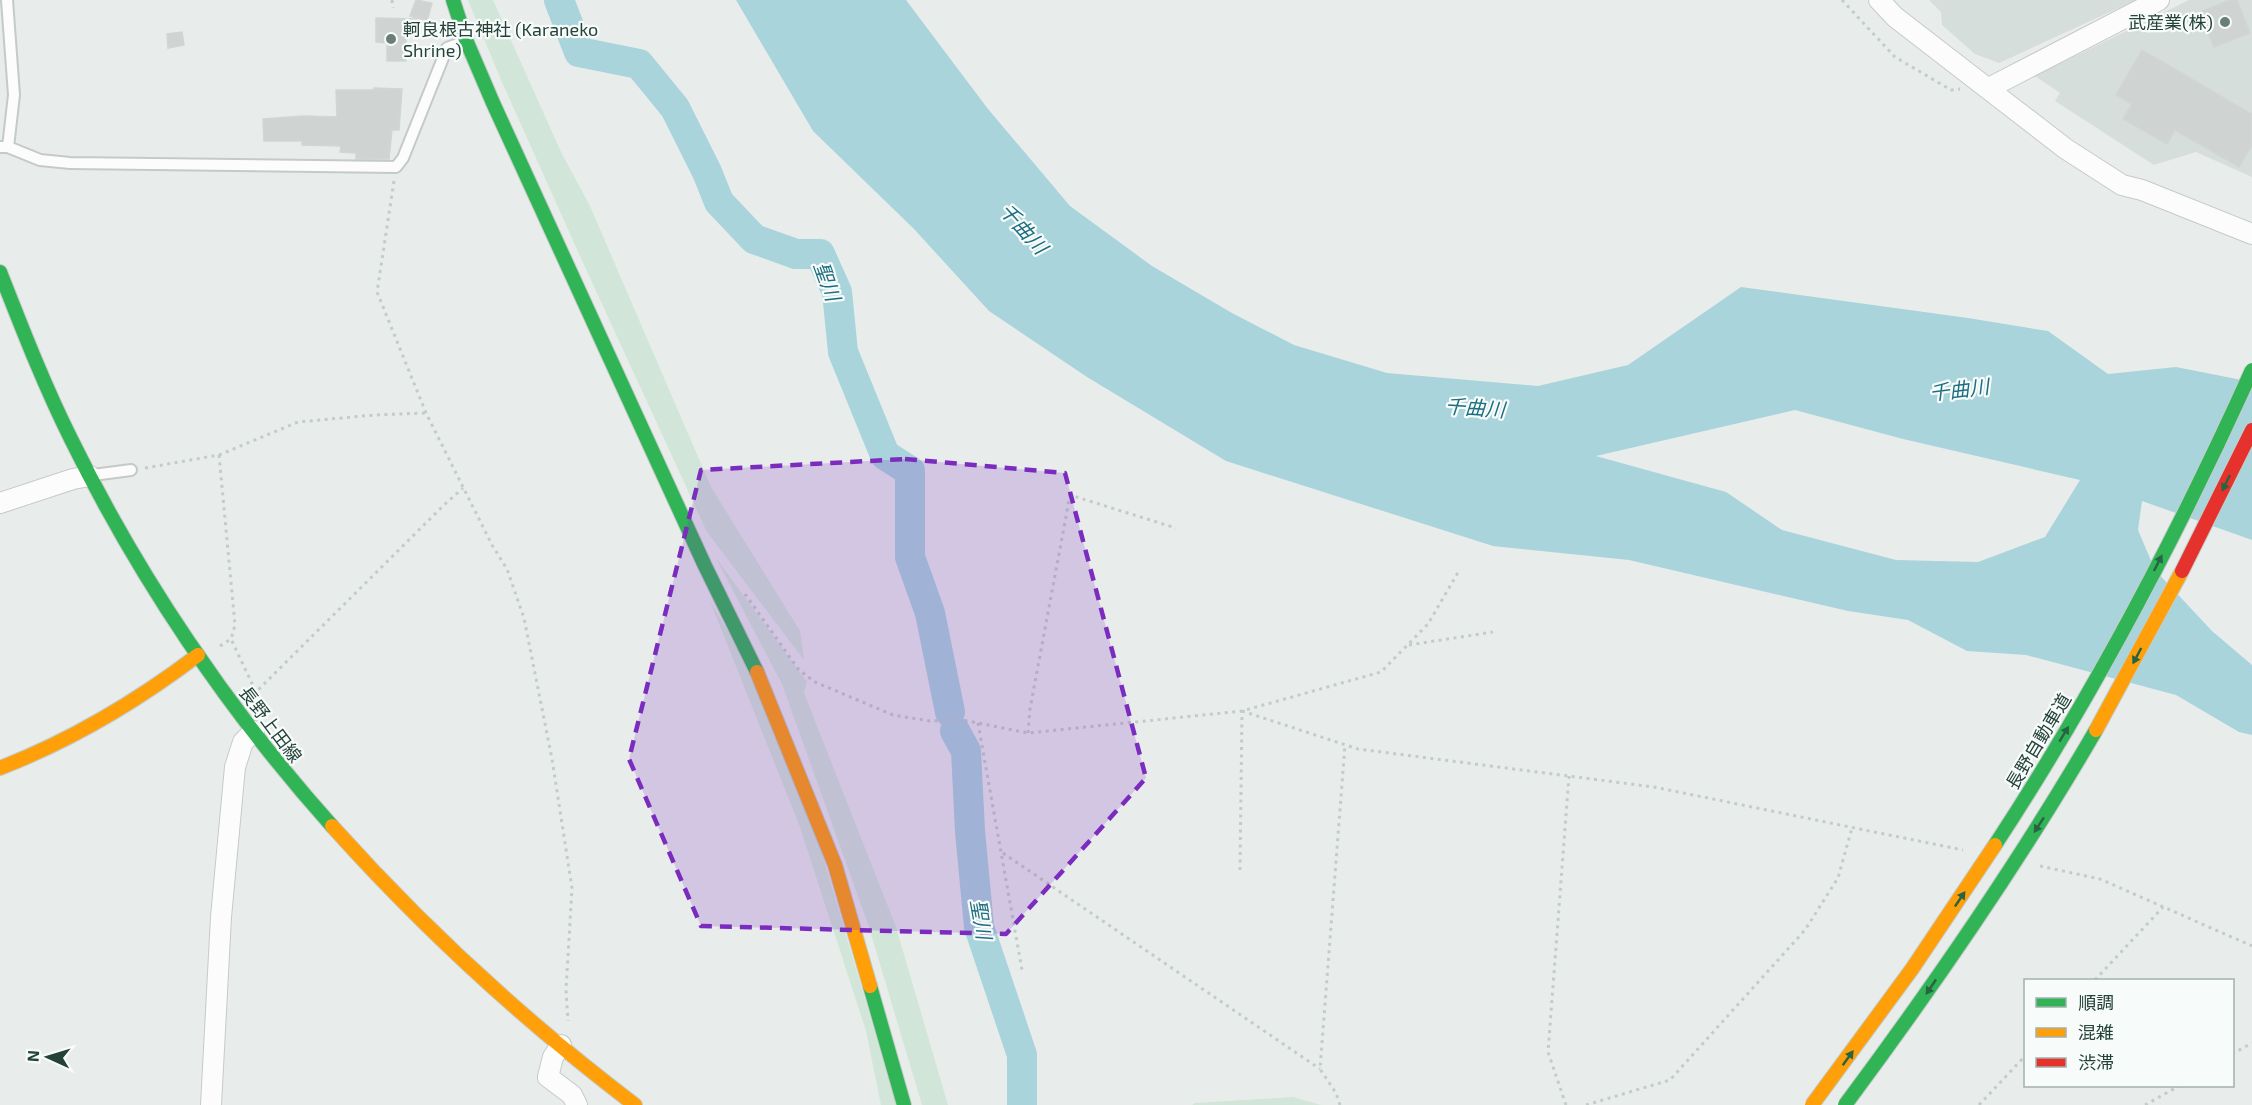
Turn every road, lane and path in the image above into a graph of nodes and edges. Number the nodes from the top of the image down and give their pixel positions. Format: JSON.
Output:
{"nodes":[{"id":1,"x":7,"y":0,"type":"edge"},
{"id":2,"x":392,"y":0,"type":"edge"},
{"id":3,"x":453,"y":0,"type":"edge"},
{"id":4,"x":1842,"y":0,"type":"edge"},
{"id":5,"x":1879,"y":0,"type":"edge"},
{"id":6,"x":2159,"y":0,"type":"edge"},
{"id":7,"x":393,"y":8,"type":"dead end"},
{"id":8,"x":466,"y":40,"type":"junction"},
{"id":9,"x":1989,"y":88,"type":"junction"},
{"id":10,"x":4,"y":147,"type":"edge"},
{"id":11,"x":396,"y":167,"type":"junction"},
{"id":12,"x":2252,"y":234,"type":"edge"},
{"id":13,"x":0,"y":272,"type":"edge"},
{"id":14,"x":2252,"y":370,"type":"edge"},
{"id":15,"x":426,"y":413,"type":"junction"},
{"id":16,"x":2252,"y":430,"type":"edge"},
{"id":17,"x":219,"y":455,"type":"junction"},
{"id":18,"x":131,"y":470,"type":"joint"},
{"id":19,"x":90,"y":476,"type":"junction"},
{"id":20,"x":463,"y":488,"type":"junction"},
{"id":21,"x":0,"y":504,"type":"edge"},
{"id":22,"x":1176,"y":528,"type":"dead end"},
{"id":23,"x":1460,"y":569,"type":"dead end"},
{"id":24,"x":744,"y":592,"type":"dead end"},
{"id":25,"x":1494,"y":632,"type":"dead end"},
{"id":26,"x":1407,"y":646,"type":"junction"},
{"id":27,"x":198,"y":655,"type":"junction"},
{"id":28,"x":1242,"y":711,"type":"junction"},
{"id":29,"x":978,"y":723,"type":"junction"},
{"id":30,"x":254,"y":731,"type":"junction"},
{"id":31,"x":1028,"y":733,"type":"junction"},
{"id":32,"x":1345,"y":745,"type":"junction"},
{"id":33,"x":0,"y":768,"type":"edge"},
{"id":34,"x":1569,"y":776,"type":"junction"},
{"id":35,"x":1852,"y":828,"type":"junction"},
{"id":36,"x":1972,"y":852,"type":"dead end"},
{"id":37,"x":1003,"y":853,"type":"junction"},
{"id":38,"x":2030,"y":864,"type":"dead end"},
{"id":39,"x":1240,"y":870,"type":"dead end"},
{"id":40,"x":2163,"y":907,"type":"junction"},
{"id":41,"x":2252,"y":946,"type":"edge"},
{"id":42,"x":1022,"y":969,"type":"dead end"},
{"id":43,"x":2097,"y":979,"type":"edge"},
{"id":44,"x":2252,"y":1043,"type":"edge"},
{"id":45,"x":561,"y":1046,"type":"junction"},
{"id":46,"x":2234,"y":1053,"type":"edge"},
{"id":47,"x":2024,"y":1056,"type":"edge"},
{"id":48,"x":1320,"y":1069,"type":"junction"},
{"id":49,"x":2177,"y":1087,"type":"edge"},
{"id":50,"x":211,"y":1105,"type":"edge"},
{"id":51,"x":578,"y":1105,"type":"edge"},
{"id":52,"x":635,"y":1105,"type":"edge"},
{"id":53,"x":904,"y":1105,"type":"edge"},
{"id":54,"x":1340,"y":1105,"type":"edge"},
{"id":55,"x":1566,"y":1105,"type":"edge"},
{"id":56,"x":1586,"y":1105,"type":"edge"},
{"id":57,"x":1812,"y":1105,"type":"edge"},
{"id":58,"x":1845,"y":1105,"type":"edge"},
{"id":59,"x":1979,"y":1105,"type":"edge"},
{"id":60,"x":2145,"y":1105,"type":"edge"}],
"edges":[{"from":1,"to":10,"type":"lane"},
{"from":2,"to":7,"type":"path"},
{"from":3,"to":8,"type":"main road"},
{"from":4,"to":9,"type":"path"},
{"from":5,"to":9,"type":"street"},
{"from":6,"to":9,"type":"street"},
{"from":8,"to":11,"type":"lane"},
{"from":8,"to":53,"type":"main road"},
{"from":9,"to":12,"type":"street"},
{"from":10,"to":11,"type":"lane"},
{"from":11,"to":15,"type":"path"},
{"from":13,"to":19,"type":"main road","name":"長野上田線"},
{"from":57,"to":14,"type":"main road","name":"長野自動車道","one_way":true,"bridge":true},
{"from":15,"to":17,"type":"path"},
{"from":15,"to":20,"type":"path"},
{"from":16,"to":58,"type":"main road","one_way":true,"bridge":true},
{"from":17,"to":18,"type":"path"},
{"from":17,"to":20,"type":"path"},
{"from":18,"to":19,"type":"lane"},
{"from":19,"to":21,"type":"street"},
{"from":19,"to":27,"type":"main road","name":"長野上田線"},
{"from":20,"to":45,"type":"path"},
{"from":22,"to":31,"type":"path"},
{"from":23,"to":26,"type":"path"},
{"from":24,"to":29,"type":"path"},
{"from":25,"to":26,"type":"path"},
{"from":26,"to":28,"type":"path"},
{"from":27,"to":30,"type":"main road","name":"長野上田線"},
{"from":27,"to":33,"type":"main road"},
{"from":28,"to":31,"type":"path"},
{"from":28,"to":32,"type":"path"},
{"from":28,"to":39,"type":"path"},
{"from":29,"to":31,"type":"path"},
{"from":29,"to":37,"type":"path"},
{"from":30,"to":45,"type":"main road","name":"長野上田線"},
{"from":30,"to":50,"type":"street"},
{"from":32,"to":34,"type":"path"},
{"from":32,"to":48,"type":"path"},
{"from":34,"to":35,"type":"path"},
{"from":34,"to":55,"type":"path"},
{"from":35,"to":36,"type":"path"},
{"from":35,"to":56,"type":"path"},
{"from":37,"to":42,"type":"path"},
{"from":37,"to":48,"type":"path"},
{"from":38,"to":40,"type":"path"},
{"from":40,"to":41,"type":"path"},
{"from":40,"to":43,"type":"path"},
{"from":44,"to":46,"type":"path"},
{"from":45,"to":51,"type":"street"},
{"from":45,"to":52,"type":"main road","name":"長野上田線"},
{"from":47,"to":59,"type":"path"},
{"from":48,"to":54,"type":"path"},
{"from":49,"to":60,"type":"path"}]}
